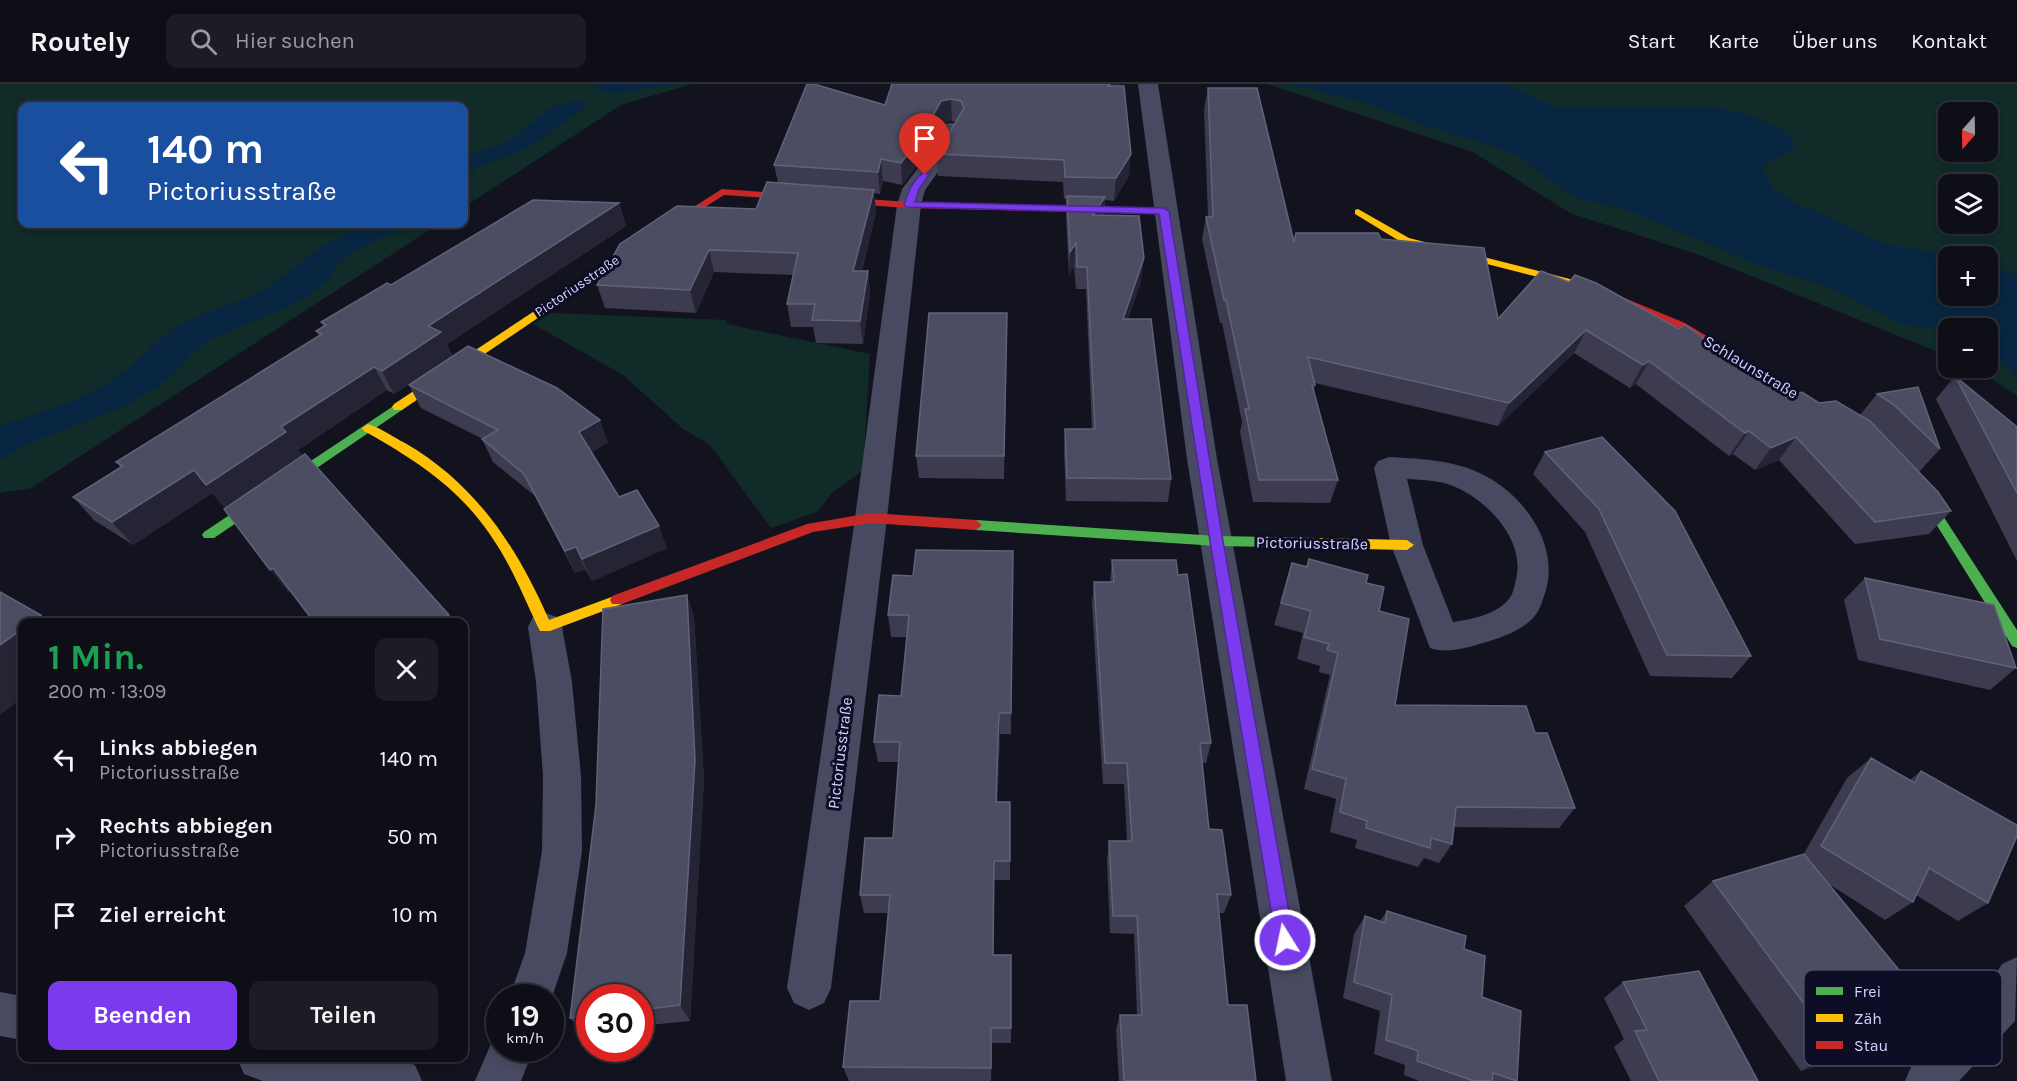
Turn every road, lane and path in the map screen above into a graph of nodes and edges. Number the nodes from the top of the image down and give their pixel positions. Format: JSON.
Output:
{"nodes":[{"id":1,"x":1148,"y":84,"type":"edge"},
{"id":2,"x":952,"y":129,"type":"edge"},
{"id":3,"x":909,"y":205,"type":"junction"},
{"id":4,"x":1164,"y":211,"type":"junction"},
{"id":5,"x":1358,"y":212,"type":"dead end"},
{"id":6,"x":1844,"y":423,"type":"edge"},
{"id":7,"x":368,"y":428,"type":"junction"},
{"id":8,"x":1900,"y":474,"type":"edge"},
{"id":9,"x":871,"y":518,"type":"junction"},
{"id":10,"x":209,"y":535,"type":"dead end"},
{"id":11,"x":1217,"y":541,"type":"junction"},
{"id":12,"x":1407,"y":545,"type":"junction"},
{"id":13,"x":545,"y":627,"type":"junction"},
{"id":14,"x":2017,"y":642,"type":"edge"},
{"id":15,"x":2017,"y":979,"type":"edge"},
{"id":16,"x":536,"y":984,"type":"edge"},
{"id":17,"x":809,"y":988,"type":"dead end"},
{"id":18,"x":2002,"y":1003,"type":"edge"},
{"id":19,"x":0,"y":1014,"type":"edge"},
{"id":20,"x":18,"y":1017,"type":"edge"},
{"id":21,"x":284,"y":1062,"type":"edge"},
{"id":22,"x":506,"y":1062,"type":"edge"},
{"id":23,"x":1942,"y":1066,"type":"edge"},
{"id":24,"x":399,"y":1081,"type":"edge"},
{"id":25,"x":498,"y":1081,"type":"edge"},
{"id":26,"x":1309,"y":1081,"type":"edge"},
{"id":27,"x":1928,"y":1081,"type":"edge"}],
"edges":[{"from":1,"to":4,"type":"street"},
{"from":2,"to":3,"type":"street","name":"Pictoriusstraße"},
{"from":3,"to":4,"type":"street","name":"Pictoriusstraße"},
{"from":3,"to":7,"type":"street","name":"Pictoriusstraße"},
{"from":3,"to":9,"type":"street","name":"Pictoriusstraße"},
{"from":4,"to":11,"type":"street"},
{"from":5,"to":6,"type":"street","name":"Schlaunstraße"},
{"from":7,"to":10,"type":"street","name":"Pictoriusstraße"},
{"from":7,"to":13,"type":"street"},
{"from":8,"to":14,"type":"street"},
{"from":9,"to":11,"type":"street","name":"Pictoriusstraße"},
{"from":9,"to":13,"type":"street","name":"Pictoriusstraße"},
{"from":9,"to":17,"type":"street","name":"Pictoriusstraße"},
{"from":11,"to":12,"type":"street","name":"Pictoriusstraße"},
{"from":11,"to":26,"type":"street"},
{"from":12,"to":12,"type":"street"},
{"from":13,"to":16,"type":"street"},
{"from":15,"to":18,"type":"street"},
{"from":19,"to":20,"type":"street"},
{"from":21,"to":24,"type":"street"},
{"from":22,"to":25,"type":"street"},
{"from":23,"to":27,"type":"street"}]}
